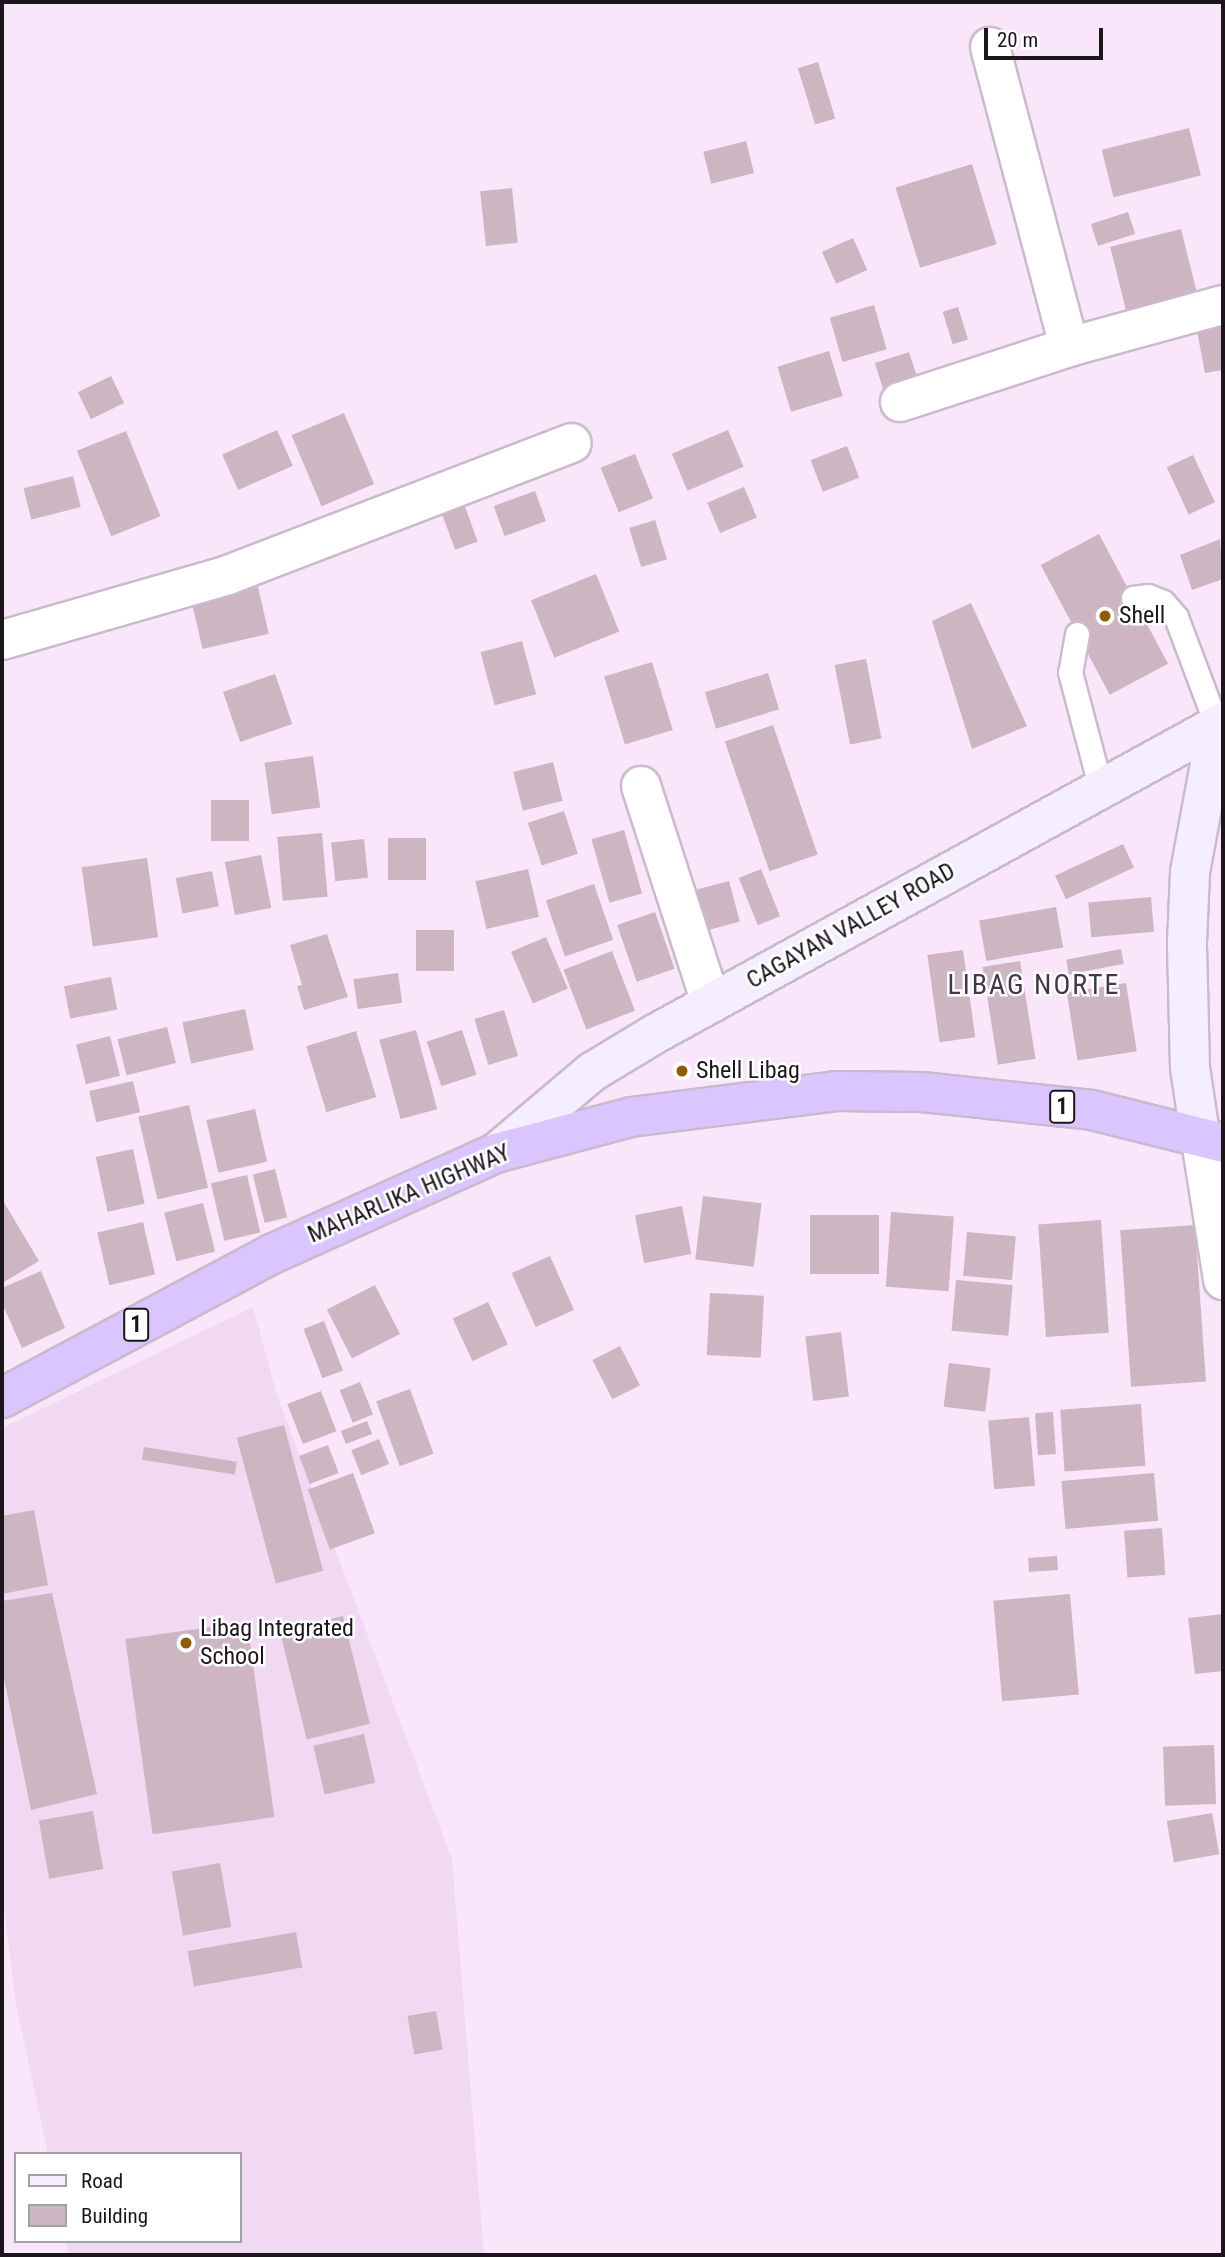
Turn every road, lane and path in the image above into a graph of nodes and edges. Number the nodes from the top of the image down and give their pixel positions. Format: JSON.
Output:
{"nodes":[{"id":1,"x":990,"y":47,"type":"dead end"},
{"id":2,"x":1223,"y":305,"type":"edge"},
{"id":3,"x":1069,"y":347,"type":"junction"},
{"id":4,"x":900,"y":401,"type":"dead end"},
{"id":5,"x":572,"y":443,"type":"dead end"},
{"id":6,"x":1133,"y":598,"type":"dead end"},
{"id":7,"x":1077,"y":634,"type":"dead end"},
{"id":8,"x":2,"y":640,"type":"edge"},
{"id":9,"x":1220,"y":724,"type":"edge"},
{"id":10,"x":641,"y":786,"type":"dead end"},
{"id":11,"x":1101,"y":789,"type":"junction"},
{"id":12,"x":711,"y":1003,"type":"junction"},
{"id":13,"x":1212,"y":1138,"type":"edge"},
{"id":14,"x":495,"y":1153,"type":"junction"},
{"id":15,"x":1223,"y":1280,"type":"edge"},
{"id":16,"x":2,"y":1398,"type":"edge"}],
"edges":[{"from":1,"to":3,"type":"street"},
{"from":2,"to":3,"type":"street"},
{"from":3,"to":4,"type":"street"},
{"from":5,"to":8,"type":"street"},
{"from":6,"to":9,"type":"lane"},
{"from":7,"to":11,"type":"lane"},
{"from":9,"to":11,"type":"main road","name":"CAGAYAN VALLEY ROAD"},
{"from":9,"to":13,"type":"main road"},
{"from":10,"to":12,"type":"street"},
{"from":11,"to":12,"type":"main road","name":"CAGAYAN VALLEY ROAD"},
{"from":12,"to":14,"type":"main road","name":"CAGAYAN VALLEY ROAD"},
{"from":13,"to":14,"type":"highway","name":"MAHARLIKA HIGHWAY","number":"1"},
{"from":13,"to":15,"type":"street"},
{"from":14,"to":16,"type":"highway","name":"MAHARLIKA HIGHWAY","number":"1"}]}
